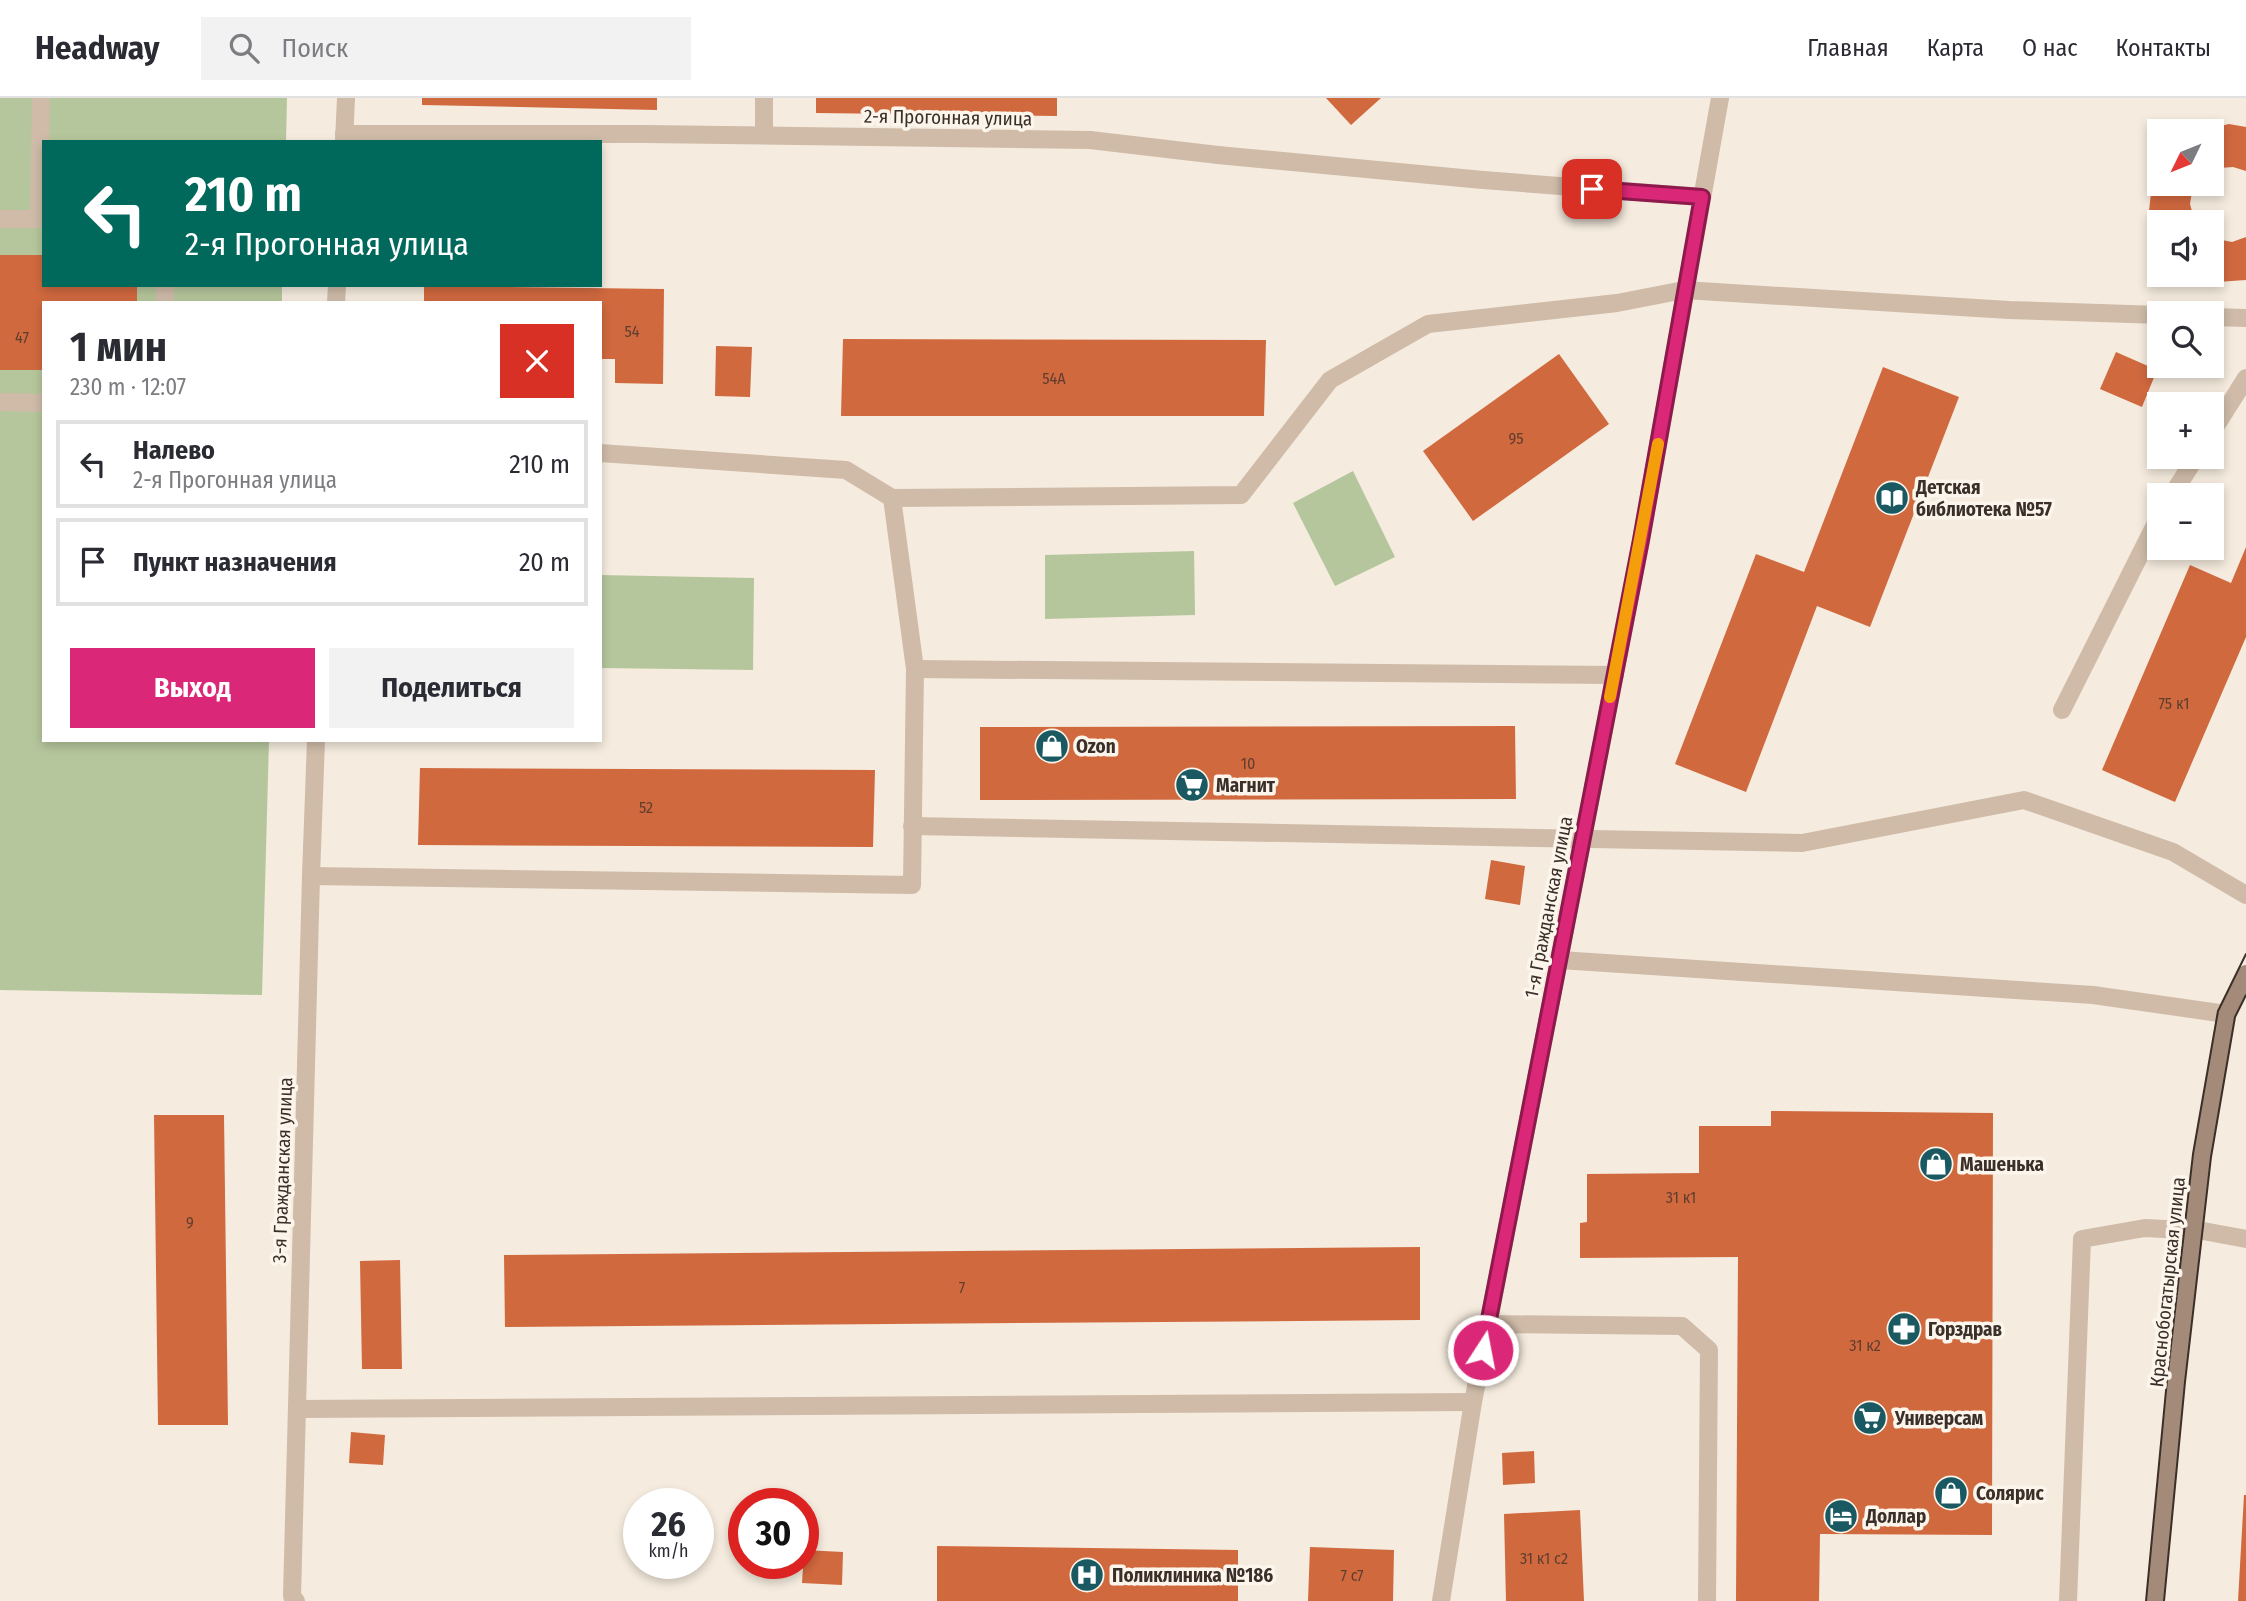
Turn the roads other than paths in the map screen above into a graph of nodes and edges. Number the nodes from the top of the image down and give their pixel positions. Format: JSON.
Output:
{"nodes":[{"id":1,"x":41,"y":98,"type":"edge"},
{"id":2,"x":346,"y":98,"type":"edge"},
{"id":3,"x":764,"y":98,"type":"edge"},
{"id":4,"x":1720,"y":98,"type":"edge"},
{"id":5,"x":764,"y":135,"type":"junction"},
{"id":6,"x":344,"y":138,"type":"edge"},
{"id":7,"x":1702,"y":197,"type":"junction"},
{"id":8,"x":0,"y":219,"type":"edge"},
{"id":9,"x":41,"y":219,"type":"edge"},
{"id":10,"x":1684,"y":290,"type":"junction"},
{"id":11,"x":2147,"y":315,"type":"edge"},
{"id":12,"x":2224,"y":317,"type":"edge"},
{"id":13,"x":2246,"y":318,"type":"edge"},
{"id":14,"x":2246,"y":378,"type":"edge"},
{"id":15,"x":0,"y":402,"type":"edge"},
{"id":16,"x":42,"y":403,"type":"edge"},
{"id":17,"x":2224,"y":413,"type":"edge"},
{"id":18,"x":602,"y":453,"type":"edge"},
{"id":19,"x":892,"y":498,"type":"junction"},
{"id":20,"x":2147,"y":541,"type":"edge"},
{"id":21,"x":915,"y":669,"type":"junction"},
{"id":22,"x":1615,"y":675,"type":"junction"},
{"id":23,"x":2062,"y":709,"type":"dead end"},
{"id":24,"x":316,"y":742,"type":"edge"},
{"id":25,"x":912,"y":826,"type":"junction"},
{"id":26,"x":1582,"y":838,"type":"junction"},
{"id":27,"x":311,"y":876,"type":"junction"},
{"id":28,"x":2246,"y":895,"type":"edge"},
{"id":29,"x":1560,"y":960,"type":"junction"},
{"id":30,"x":2246,"y":974,"type":"edge"},
{"id":31,"x":2226,"y":1014,"type":"junction"},
{"id":32,"x":2194,"y":1230,"type":"junction"},
{"id":33,"x":2246,"y":1240,"type":"edge"},
{"id":34,"x":1489,"y":1324,"type":"junction"},
{"id":35,"x":1473,"y":1402,"type":"junction"},
{"id":36,"x":297,"y":1409,"type":"junction"},
{"id":37,"x":296,"y":1601,"type":"edge"},
{"id":38,"x":1441,"y":1601,"type":"edge"},
{"id":39,"x":1707,"y":1601,"type":"edge"},
{"id":40,"x":2068,"y":1601,"type":"edge"},
{"id":41,"x":2155,"y":1601,"type":"edge"}],
"edges":[{"from":1,"to":9,"type":"street"},
{"from":2,"to":6,"type":"street"},
{"from":3,"to":5,"type":"street"},
{"from":4,"to":7,"type":"street","name":"1-я Гражданская улица"},
{"from":5,"to":6,"type":"street","name":"2-я Прогонная улица"},
{"from":5,"to":7,"type":"street","name":"2-я Прогонная улица"},
{"from":7,"to":10,"type":"street","name":"1-я Гражданская улица"},
{"from":8,"to":9,"type":"street"},
{"from":10,"to":11,"type":"street"},
{"from":10,"to":19,"type":"street"},
{"from":10,"to":22,"type":"street","name":"1-я Гражданская улица"},
{"from":12,"to":13,"type":"street"},
{"from":14,"to":17,"type":"street"},
{"from":15,"to":16,"type":"street"},
{"from":18,"to":19,"type":"street"},
{"from":19,"to":21,"type":"street"},
{"from":20,"to":23,"type":"street"},
{"from":21,"to":22,"type":"street"},
{"from":21,"to":25,"type":"street"},
{"from":22,"to":26,"type":"street","name":"1-я Гражданская улица"},
{"from":24,"to":27,"type":"street","name":"3-я Гражданская улица"},
{"from":25,"to":26,"type":"street"},
{"from":25,"to":27,"type":"street"},
{"from":26,"to":28,"type":"street"},
{"from":26,"to":29,"type":"street","name":"1-я Гражданская улица"},
{"from":27,"to":36,"type":"street","name":"3-я Гражданская улица"},
{"from":29,"to":31,"type":"street"},
{"from":29,"to":34,"type":"street","name":"1-я Гражданская улица"},
{"from":30,"to":31,"type":"main road","name":"Краснобогатырская улица"},
{"from":31,"to":32,"type":"main road","name":"Краснобогатырская улица"},
{"from":32,"to":33,"type":"street"},
{"from":32,"to":40,"type":"street"},
{"from":32,"to":41,"type":"main road","name":"Краснобогатырская улица"},
{"from":34,"to":35,"type":"street","name":"1-я Гражданская улица"},
{"from":34,"to":39,"type":"street"},
{"from":35,"to":36,"type":"street"},
{"from":35,"to":38,"type":"street","name":"1-я Гражданская улица"},
{"from":36,"to":37,"type":"street","name":"3-я Гражданская улица"}]}
